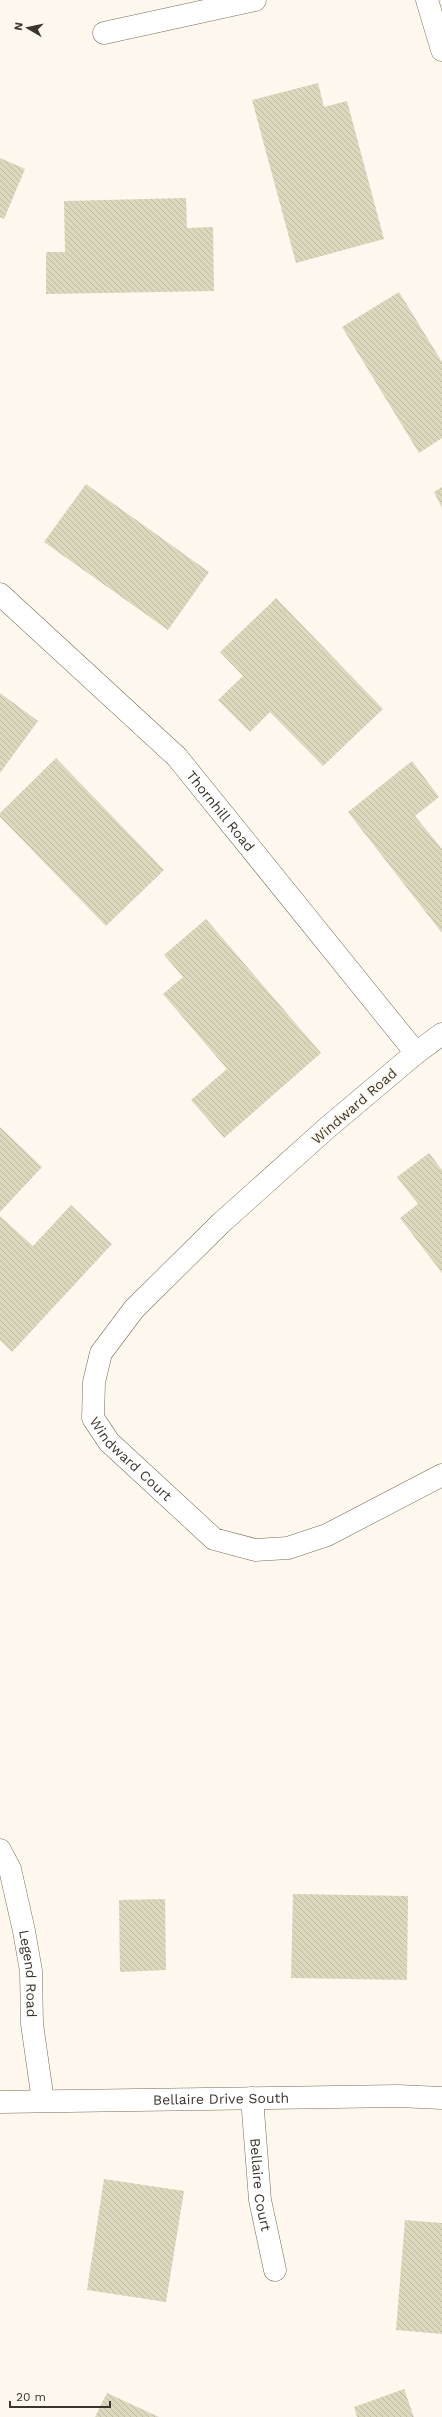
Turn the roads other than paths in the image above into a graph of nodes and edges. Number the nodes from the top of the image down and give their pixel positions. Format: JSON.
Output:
{"nodes":[{"id":1,"x":255,"y":0,"type":"edge"},
{"id":2,"x":427,"y":0,"type":"edge"},
{"id":3,"x":104,"y":33,"type":"dead end"},
{"id":4,"x":442,"y":50,"type":"edge"},
{"id":5,"x":0,"y":594,"type":"edge"},
{"id":6,"x":442,"y":1034,"type":"edge"},
{"id":7,"x":416,"y":1053,"type":"junction"},
{"id":8,"x":269,"y":1181,"type":"joint"},
{"id":9,"x":442,"y":1476,"type":"edge"},
{"id":10,"x":0,"y":1850,"type":"edge"},
{"id":11,"x":252,"y":2098,"type":"junction"},
{"id":12,"x":442,"y":2098,"type":"edge"},
{"id":13,"x":43,"y":2101,"type":"junction"},
{"id":14,"x":0,"y":2102,"type":"edge"},
{"id":15,"x":275,"y":2270,"type":"dead end"}],
"edges":[{"from":1,"to":3,"type":"street"},
{"from":2,"to":4,"type":"street"},
{"from":5,"to":7,"type":"street","name":"Thornhill Road"},
{"from":6,"to":7,"type":"street","name":"Windward Road"},
{"from":7,"to":8,"type":"street","name":"Windward Road"},
{"from":8,"to":9,"type":"street","name":"Windward Court"},
{"from":10,"to":13,"type":"street","name":"Legend Road"},
{"from":11,"to":12,"type":"street","name":"Bellaire Drive South"},
{"from":11,"to":13,"type":"street","name":"Bellaire Drive South"},
{"from":11,"to":15,"type":"street","name":"Bellaire Court"},
{"from":13,"to":14,"type":"street","name":"Bellaire Drive South"}]}
